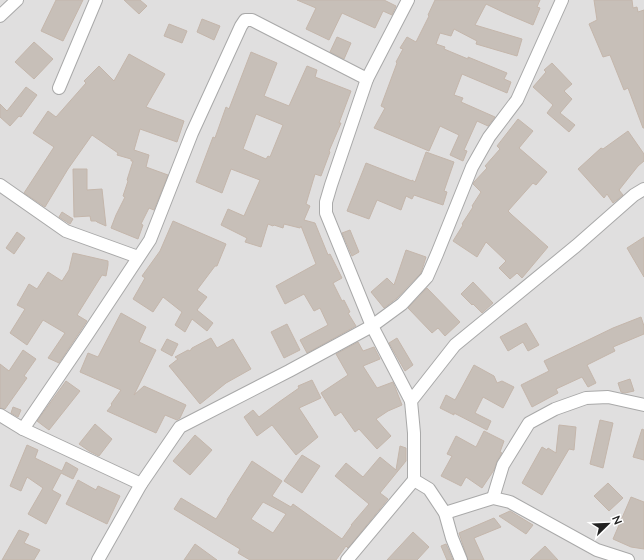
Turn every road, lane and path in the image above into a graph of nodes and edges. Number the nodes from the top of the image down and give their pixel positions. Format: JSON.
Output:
{"nodes":[{"id":1,"x":17,"y":0,"type":"edge"},
{"id":2,"x":96,"y":0,"type":"edge"},
{"id":3,"x":408,"y":0,"type":"edge"},
{"id":4,"x":562,"y":0,"type":"edge"},
{"id":5,"x":0,"y":16,"type":"edge"},
{"id":6,"x":367,"y":79,"type":"junction"},
{"id":7,"x":59,"y":88,"type":"dead end"},
{"id":8,"x":0,"y":185,"type":"edge"},
{"id":9,"x":644,"y":189,"type":"edge"},
{"id":10,"x":138,"y":257,"type":"junction"},
{"id":11,"x":372,"y":326,"type":"junction"},
{"id":12,"x":411,"y":401,"type":"junction"},
{"id":13,"x":644,"y":405,"type":"edge"},
{"id":14,"x":0,"y":415,"type":"edge"},
{"id":15,"x":23,"y":428,"type":"junction"},
{"id":16,"x":414,"y":480,"type":"junction"},
{"id":17,"x":141,"y":484,"type":"junction"},
{"id":18,"x":493,"y":498,"type":"junction"},
{"id":19,"x":445,"y":513,"type":"junction"},
{"id":20,"x":98,"y":560,"type":"edge"},
{"id":21,"x":347,"y":560,"type":"edge"},
{"id":22,"x":461,"y":560,"type":"edge"},
{"id":23,"x":628,"y":560,"type":"edge"}],
"edges":[{"from":1,"to":5,"type":"street"},
{"from":2,"to":7,"type":"street"},
{"from":3,"to":6,"type":"street"},
{"from":4,"to":11,"type":"street"},
{"from":6,"to":10,"type":"street"},
{"from":6,"to":11,"type":"street"},
{"from":8,"to":10,"type":"street"},
{"from":9,"to":12,"type":"street"},
{"from":10,"to":15,"type":"street"},
{"from":11,"to":12,"type":"street"},
{"from":11,"to":17,"type":"street"},
{"from":12,"to":16,"type":"street"},
{"from":13,"to":18,"type":"street"},
{"from":14,"to":15,"type":"street"},
{"from":15,"to":17,"type":"street"},
{"from":16,"to":19,"type":"street"},
{"from":16,"to":21,"type":"street"},
{"from":17,"to":20,"type":"street"},
{"from":18,"to":19,"type":"street"},
{"from":18,"to":23,"type":"street"},
{"from":19,"to":22,"type":"street"}]}
